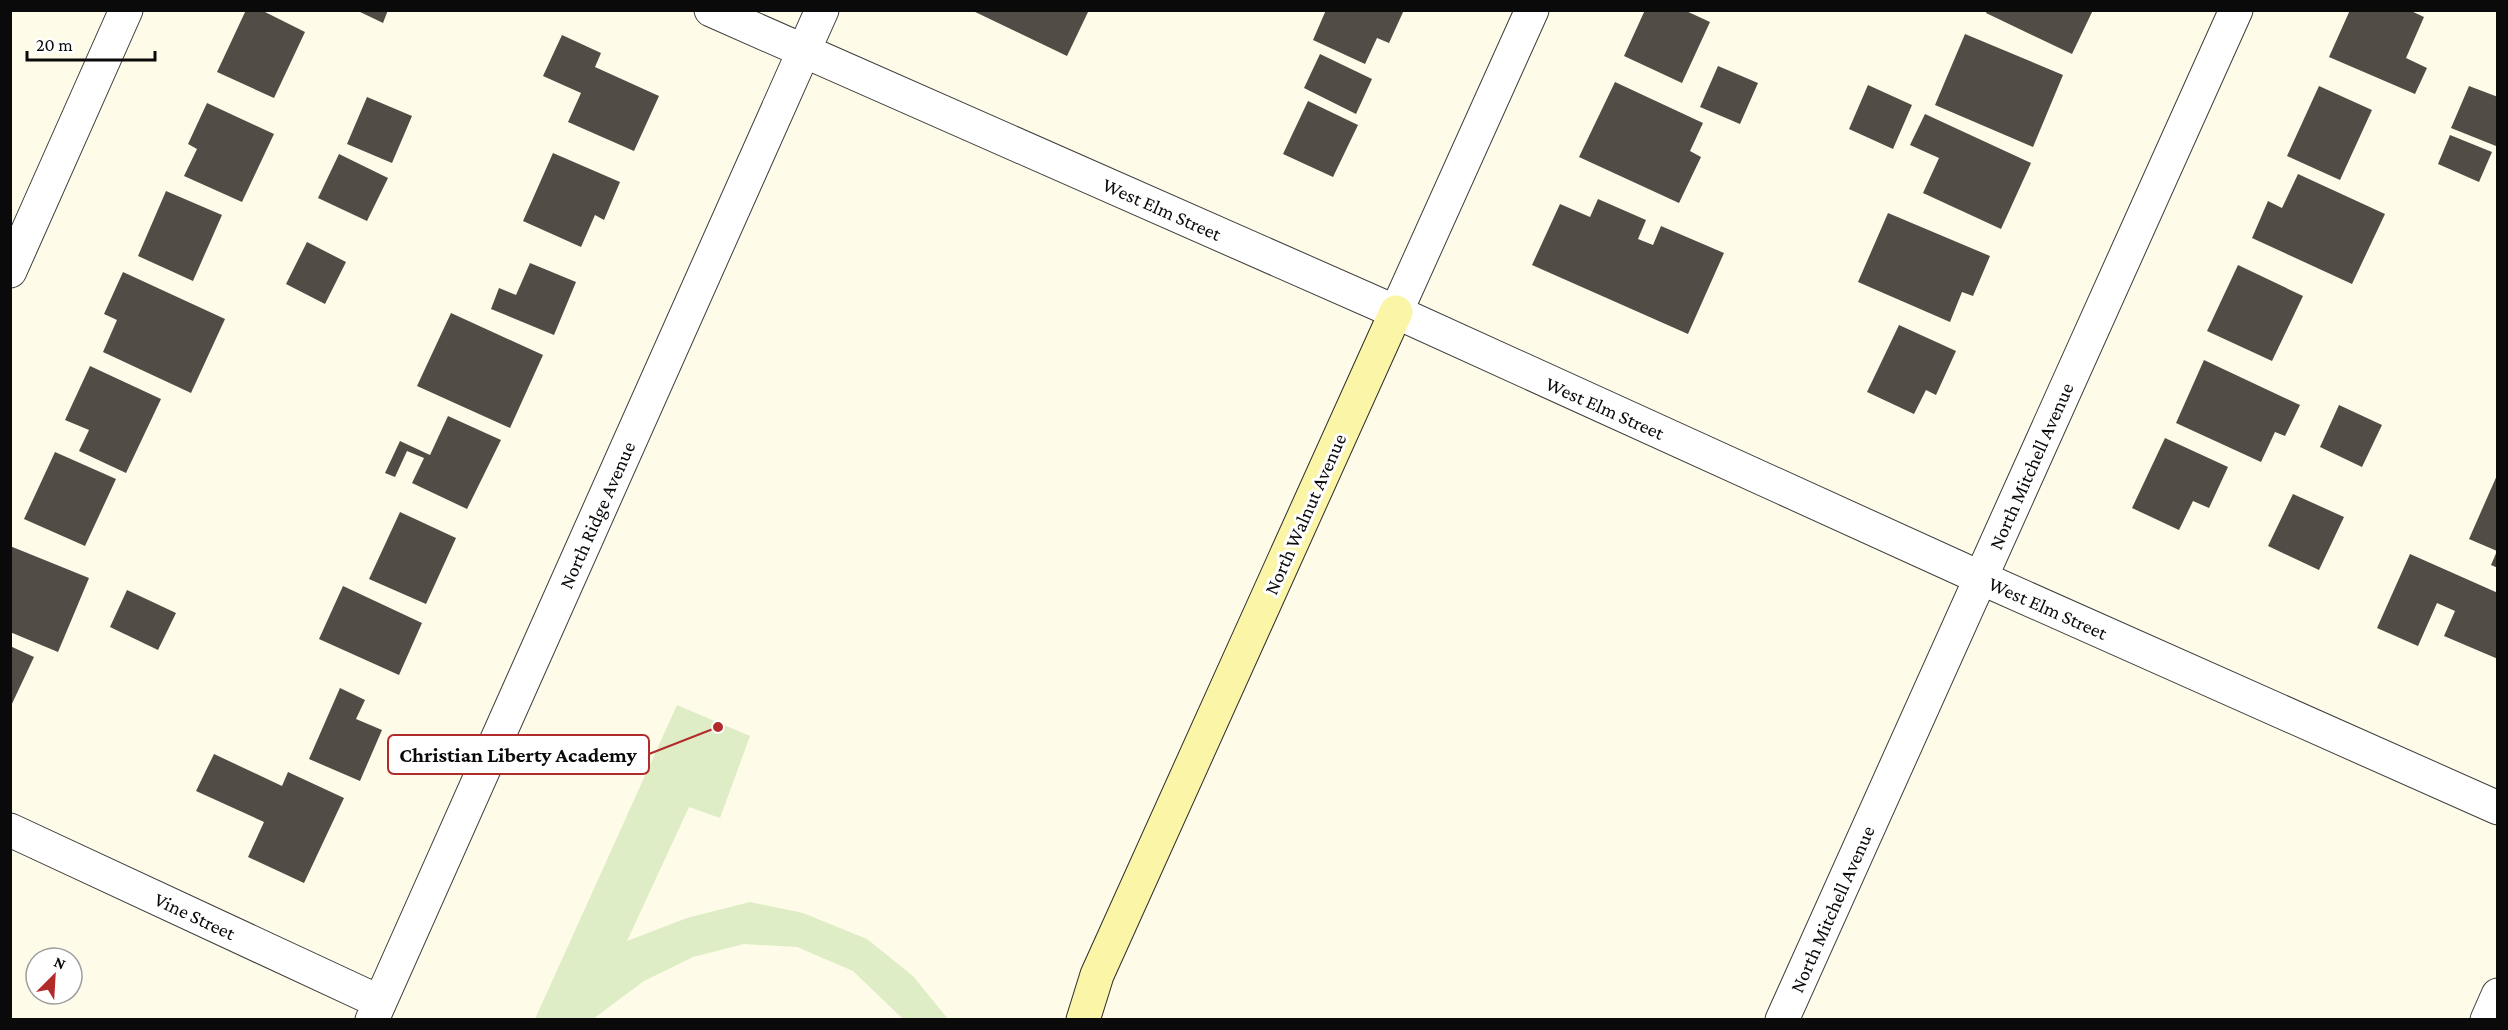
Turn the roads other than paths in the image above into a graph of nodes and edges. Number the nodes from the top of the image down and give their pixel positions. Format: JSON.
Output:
{"nodes":[{"id":1,"x":126,"y":10,"type":"edge"},
{"id":2,"x":711,"y":10,"type":"edge"},
{"id":3,"x":822,"y":10,"type":"edge"},
{"id":4,"x":1532,"y":10,"type":"edge"},
{"id":5,"x":2236,"y":10,"type":"edge"},
{"id":6,"x":803,"y":52,"type":"junction"},
{"id":7,"x":10,"y":272,"type":"edge"},
{"id":8,"x":1396,"y":312,"type":"junction"},
{"id":9,"x":1980,"y":578,"type":"junction"},
{"id":10,"x":2498,"y":808,"type":"edge"},
{"id":11,"x":10,"y":830,"type":"edge"},
{"id":12,"x":2498,"y":995,"type":"edge"},
{"id":13,"x":376,"y":1011,"type":"edge"},
{"id":14,"x":1083,"y":1020,"type":"edge"},
{"id":15,"x":1782,"y":1020,"type":"edge"},
{"id":16,"x":2487,"y":1020,"type":"edge"}],
"edges":[{"from":1,"to":7,"type":"street"},
{"from":2,"to":6,"type":"street","name":"West Elm Street"},
{"from":3,"to":6,"type":"street","name":"North Ridge Avenue"},
{"from":4,"to":8,"type":"street","name":"North Walnut Avenue"},
{"from":5,"to":9,"type":"street","name":"North Mitchell Avenue"},
{"from":6,"to":8,"type":"street","name":"West Elm Street"},
{"from":6,"to":13,"type":"street","name":"North Ridge Avenue"},
{"from":8,"to":9,"type":"street","name":"West Elm Street"},
{"from":8,"to":14,"type":"street","name":"North Walnut Avenue"},
{"from":9,"to":10,"type":"street","name":"West Elm Street"},
{"from":9,"to":15,"type":"street","name":"North Mitchell Avenue"},
{"from":11,"to":13,"type":"street","name":"Vine Street"},
{"from":12,"to":16,"type":"street"}]}
